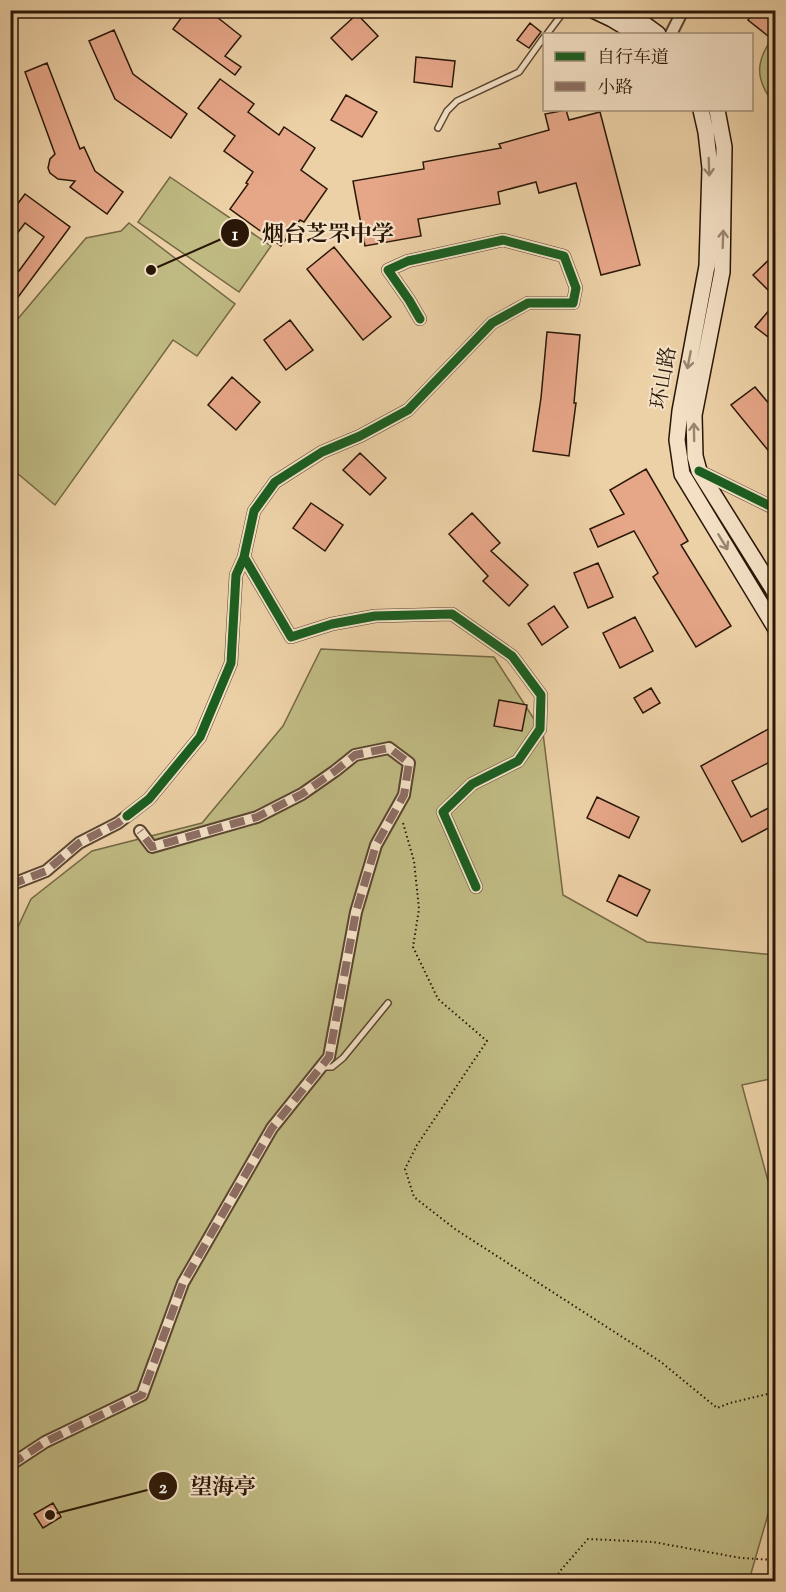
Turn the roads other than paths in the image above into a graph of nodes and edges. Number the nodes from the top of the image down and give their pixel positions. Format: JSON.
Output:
{"nodes":[{"id":1,"x":565,"y":10,"type":"edge"},
{"id":2,"x":593,"y":10,"type":"edge"},
{"id":3,"x":625,"y":10,"type":"edge"},
{"id":4,"x":683,"y":10,"type":"edge"},
{"id":5,"x":548,"y":33,"type":"edge"},
{"id":6,"x":635,"y":33,"type":"edge"},
{"id":7,"x":657,"y":33,"type":"edge"},
{"id":8,"x":672,"y":33,"type":"edge"},
{"id":9,"x":543,"y":40,"type":"edge"},
{"id":10,"x":701,"y":111,"type":"edge"},
{"id":11,"x":717,"y":111,"type":"edge"},
{"id":12,"x":438,"y":128,"type":"dead end"},
{"id":13,"x":420,"y":319,"type":"dead end"},
{"id":14,"x":699,"y":471,"type":"junction"},
{"id":15,"x":776,"y":509,"type":"edge"},
{"id":16,"x":244,"y":557,"type":"junction"},
{"id":17,"x":776,"y":594,"type":"edge"},
{"id":18,"x":776,"y":629,"type":"edge"},
{"id":19,"x":140,"y":831,"type":"dead end"},
{"id":20,"x":10,"y":885,"type":"edge"},
{"id":21,"x":476,"y":887,"type":"dead end"},
{"id":22,"x":388,"y":1004,"type":"dead end"},
{"id":23,"x":322,"y":1067,"type":"junction"},
{"id":24,"x":10,"y":1465,"type":"edge"}],
"edges":[{"from":1,"to":5,"type":"lane"},
{"from":2,"to":6,"type":"main road"},
{"from":3,"to":7,"type":"main road"},
{"from":4,"to":8,"type":"street"},
{"from":9,"to":12,"type":"lane"},
{"from":10,"to":18,"type":"main road","name":"环山路","one_way":true},
{"from":14,"to":11,"type":"main road","name":"环山路","one_way":true},
{"from":13,"to":16,"type":"street"},
{"from":14,"to":15,"type":"street"},
{"from":14,"to":17,"type":"main road","name":"环山路"},
{"from":16,"to":20,"type":"street"},
{"from":16,"to":21,"type":"street"},
{"from":19,"to":23,"type":"street"},
{"from":22,"to":23,"type":"lane"},
{"from":23,"to":24,"type":"street"}]}
